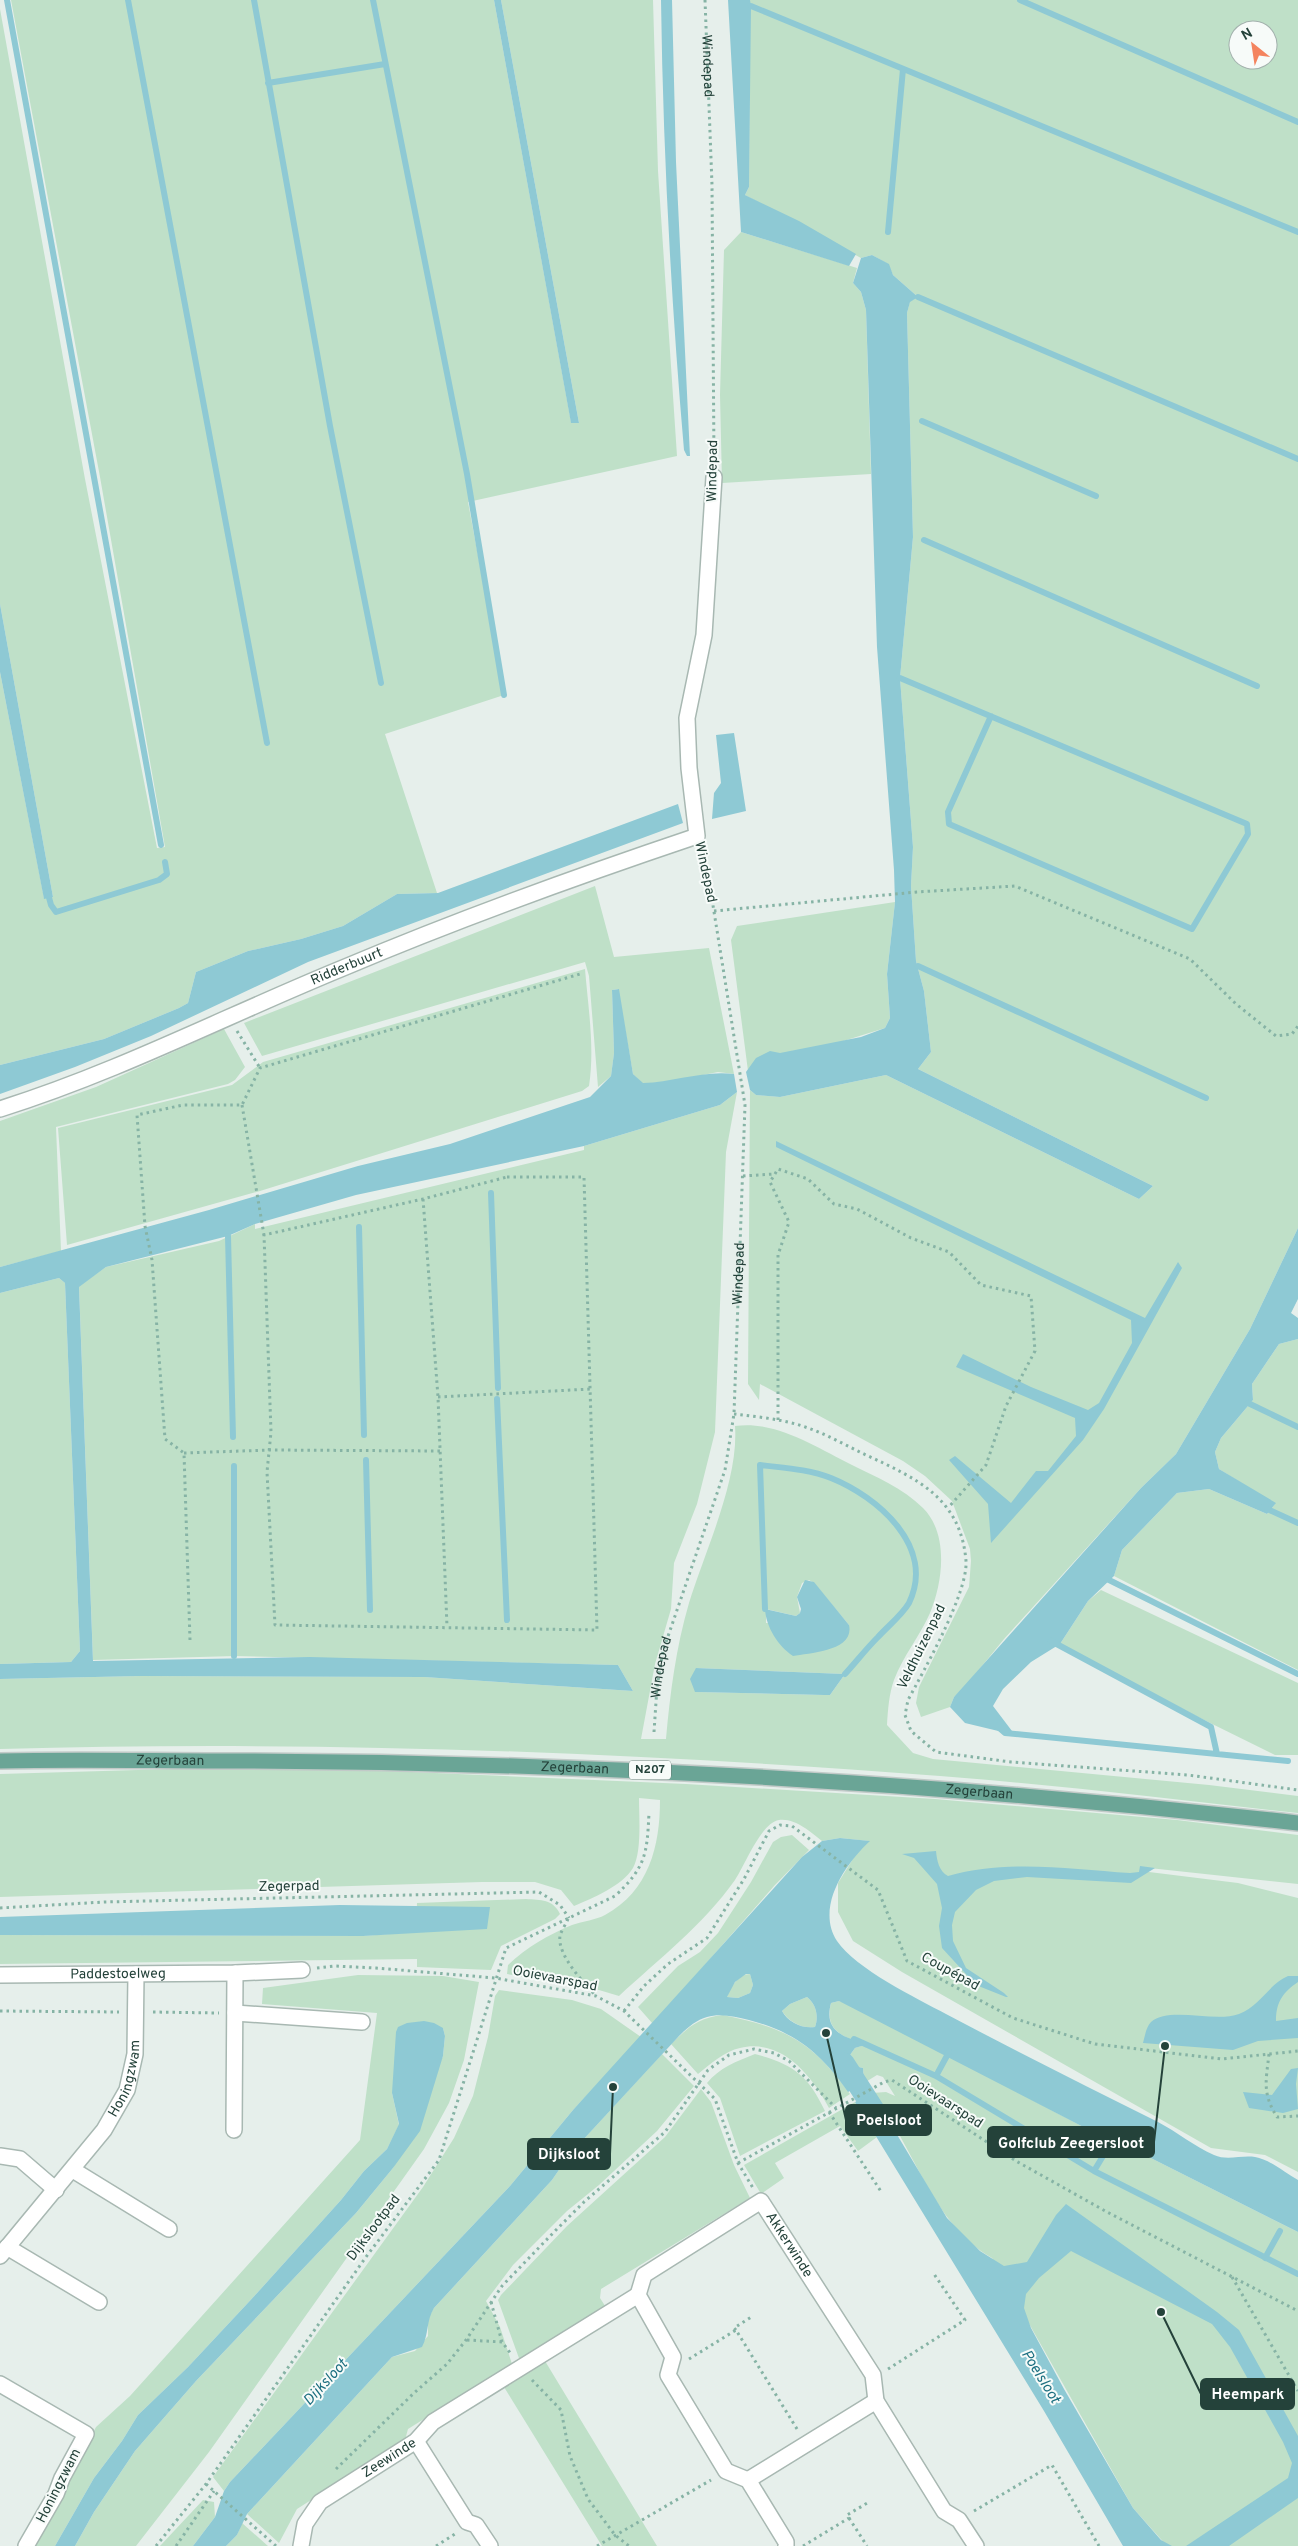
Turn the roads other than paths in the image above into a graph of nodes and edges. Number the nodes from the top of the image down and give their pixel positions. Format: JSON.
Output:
{"nodes":[{"id":1,"x":714,"y":476,"type":"road end"},
{"id":2,"x":697,"y":836,"type":"joint"},
{"id":3,"x":0,"y":1109,"type":"edge"},
{"id":4,"x":0,"y":1761,"type":"edge"},
{"id":5,"x":1298,"y":1823,"type":"edge"},
{"id":6,"x":302,"y":1970,"type":"road end"},
{"id":7,"x":235,"y":1973,"type":"junction"},
{"id":8,"x":136,"y":1974,"type":"junction"},
{"id":9,"x":0,"y":1975,"type":"edge"},
{"id":10,"x":235,"y":2013,"type":"junction"},
{"id":11,"x":362,"y":2022,"type":"dead end"},
{"id":12,"x":234,"y":2130,"type":"dead end"},
{"id":13,"x":0,"y":2156,"type":"edge"},
{"id":14,"x":73,"y":2170,"type":"junction"},
{"id":15,"x":56,"y":2190,"type":"junction"},
{"id":16,"x":169,"y":2229,"type":"dead end"},
{"id":17,"x":4,"y":2252,"type":"edge"},
{"id":18,"x":638,"y":2295,"type":"junction"},
{"id":19,"x":99,"y":2302,"type":"dead end"},
{"id":20,"x":0,"y":2384,"type":"edge"},
{"id":21,"x":876,"y":2401,"type":"junction"},
{"id":22,"x":416,"y":2441,"type":"junction"},
{"id":23,"x":748,"y":2480,"type":"junction"},
{"id":24,"x":786,"y":2544,"type":"edge"},
{"id":25,"x":26,"y":2546,"type":"edge"},
{"id":26,"x":301,"y":2546,"type":"edge"},
{"id":27,"x":490,"y":2546,"type":"edge"},
{"id":28,"x":976,"y":2546,"type":"edge"}],
"edges":[{"from":1,"to":2,"type":"street","name":"Windepad"},
{"from":2,"to":3,"type":"street","name":"Ridderbuurt"},
{"from":4,"to":5,"type":"main road","name":"Zegerbaan","number":"N207"},
{"from":6,"to":7,"type":"street","name":"Paddestoelweg"},
{"from":7,"to":8,"type":"street","name":"Paddestoelweg"},
{"from":7,"to":10,"type":"street"},
{"from":8,"to":9,"type":"street","name":"Paddestoelweg"},
{"from":8,"to":14,"type":"street","name":"Honingzwam"},
{"from":10,"to":11,"type":"street"},
{"from":10,"to":12,"type":"street"},
{"from":13,"to":15,"type":"street"},
{"from":14,"to":15,"type":"street","name":"Honingzwam"},
{"from":14,"to":16,"type":"street"},
{"from":15,"to":17,"type":"street","name":"Honingzwam"},
{"from":17,"to":19,"type":"street","name":"Honingzwam"},
{"from":18,"to":21,"type":"street","name":"Akkerwinde"},
{"from":18,"to":22,"type":"street"},
{"from":18,"to":23,"type":"street"},
{"from":20,"to":25,"type":"street","name":"Honingzwam"},
{"from":21,"to":23,"type":"street"},
{"from":21,"to":28,"type":"street","name":"Akkerwinde"},
{"from":22,"to":26,"type":"street","name":"Zeewinde"},
{"from":22,"to":27,"type":"street","name":"Zeewinde"},
{"from":23,"to":24,"type":"street"}]}
